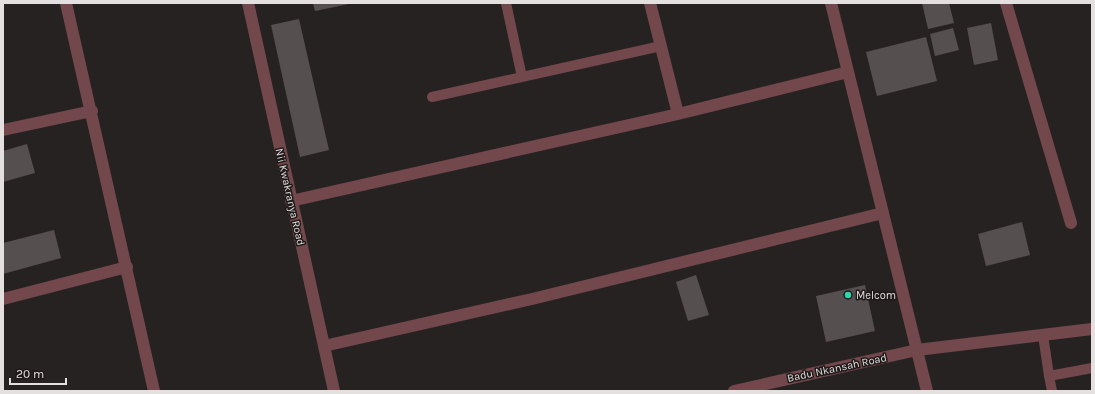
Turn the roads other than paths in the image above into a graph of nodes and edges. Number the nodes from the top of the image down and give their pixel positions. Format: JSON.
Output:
{"nodes":[{"id":1,"x":66,"y":3,"type":"edge"},
{"id":2,"x":248,"y":3,"type":"edge"},
{"id":3,"x":506,"y":3,"type":"edge"},
{"id":4,"x":650,"y":3,"type":"edge"},
{"id":5,"x":831,"y":3,"type":"edge"},
{"id":6,"x":1006,"y":3,"type":"edge"},
{"id":7,"x":661,"y":46,"type":"junction"},
{"id":8,"x":848,"y":72,"type":"junction"},
{"id":9,"x":522,"y":77,"type":"junction"},
{"id":10,"x":432,"y":97,"type":"dead end"},
{"id":11,"x":92,"y":111,"type":"junction"},
{"id":12,"x":678,"y":114,"type":"junction"},
{"id":13,"x":3,"y":130,"type":"edge"},
{"id":14,"x":291,"y":201,"type":"junction"},
{"id":15,"x":883,"y":213,"type":"junction"},
{"id":16,"x":1071,"y":223,"type":"dead end"},
{"id":17,"x":127,"y":267,"type":"junction"},
{"id":18,"x":3,"y":299,"type":"edge"},
{"id":19,"x":1092,"y":329,"type":"edge"},
{"id":20,"x":1043,"y":335,"type":"junction"},
{"id":21,"x":324,"y":346,"type":"junction"},
{"id":22,"x":917,"y":350,"type":"junction"},
{"id":23,"x":1092,"y":368,"type":"edge"},
{"id":24,"x":1049,"y":376,"type":"junction"},
{"id":25,"x":762,"y":388,"type":"edge"},
{"id":26,"x":152,"y":390,"type":"edge"},
{"id":27,"x":334,"y":391,"type":"edge"},
{"id":28,"x":734,"y":391,"type":"edge"},
{"id":29,"x":927,"y":391,"type":"edge"},
{"id":30,"x":1052,"y":391,"type":"edge"}],
"edges":[{"from":1,"to":11,"type":"street"},
{"from":2,"to":14,"type":"street","name":"Nii Kwakranya Road"},
{"from":3,"to":9,"type":"lane"},
{"from":4,"to":7,"type":"street"},
{"from":5,"to":8,"type":"street"},
{"from":6,"to":16,"type":"street"},
{"from":7,"to":9,"type":"lane"},
{"from":7,"to":12,"type":"street"},
{"from":8,"to":12,"type":"street"},
{"from":8,"to":15,"type":"street"},
{"from":9,"to":10,"type":"lane"},
{"from":11,"to":13,"type":"street"},
{"from":11,"to":17,"type":"street"},
{"from":12,"to":14,"type":"street"},
{"from":14,"to":21,"type":"street","name":"Nii Kwakranya Road"},
{"from":15,"to":21,"type":"street"},
{"from":15,"to":22,"type":"street"},
{"from":17,"to":18,"type":"street"},
{"from":17,"to":26,"type":"street"},
{"from":19,"to":20,"type":"street","name":"Badu Nkansah Road"},
{"from":20,"to":22,"type":"street","name":"Badu Nkansah Road"},
{"from":20,"to":24,"type":"lane"},
{"from":21,"to":27,"type":"street","name":"Nii Kwakranya Road"},
{"from":22,"to":25,"type":"street","name":"Badu Nkansah Road"},
{"from":22,"to":29,"type":"street"},
{"from":23,"to":24,"type":"lane"},
{"from":24,"to":30,"type":"lane"},
{"from":25,"to":28,"type":"street","name":"Badu Nkansah Road"}]}
